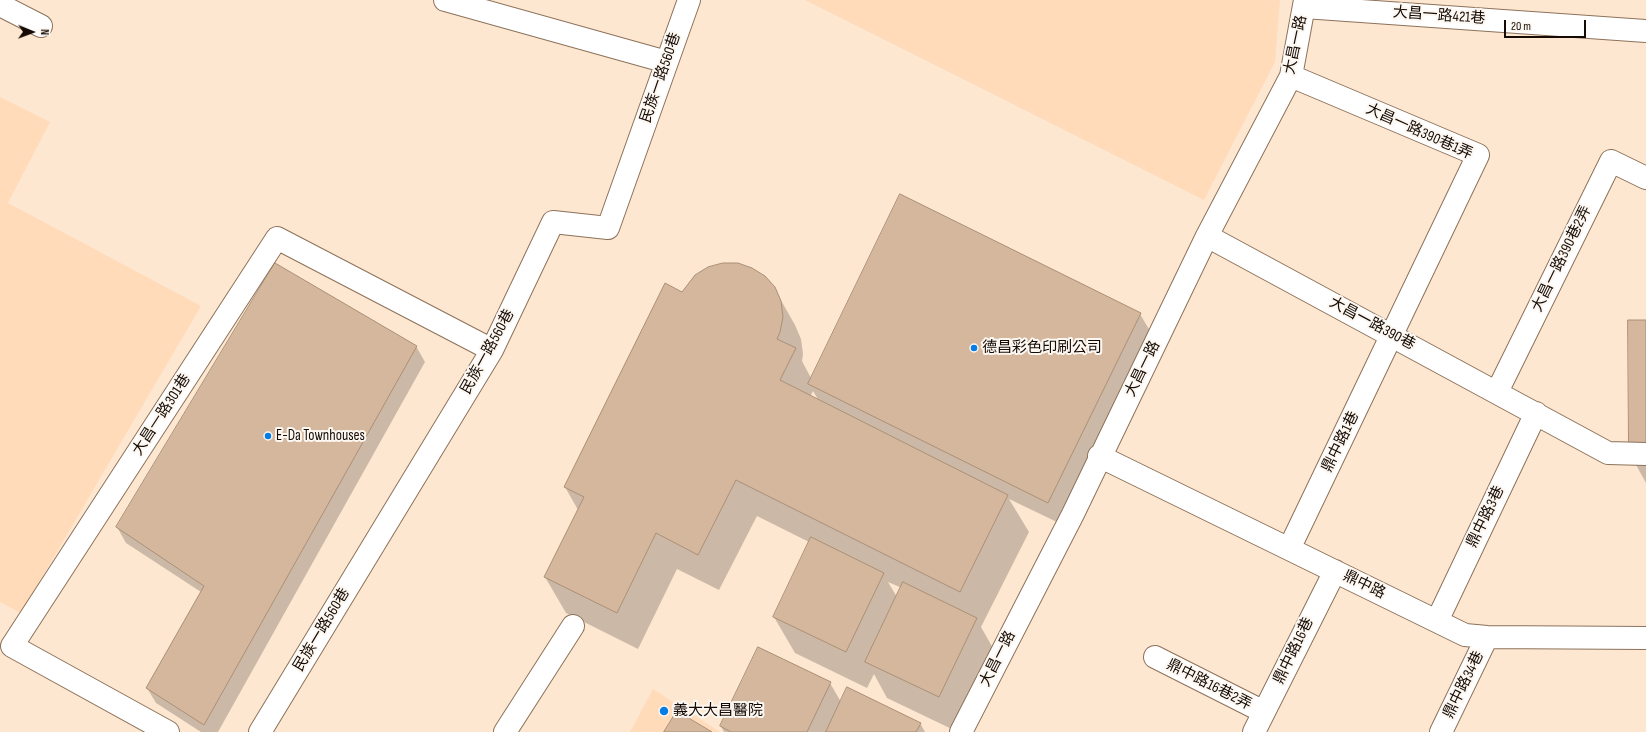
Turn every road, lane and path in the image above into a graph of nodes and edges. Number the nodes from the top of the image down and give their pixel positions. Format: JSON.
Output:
{"nodes":[{"id":1,"x":445,"y":0,"type":"edge"},
{"id":2,"x":689,"y":0,"type":"edge"},
{"id":3,"x":1304,"y":4,"type":"edge"},
{"id":4,"x":0,"y":5,"type":"edge"},
{"id":5,"x":41,"y":26,"type":"dead end"},
{"id":6,"x":1646,"y":31,"type":"edge"},
{"id":7,"x":667,"y":62,"type":"junction"},
{"id":8,"x":1291,"y":76,"type":"junction"},
{"id":9,"x":1646,"y":178,"type":"edge"},
{"id":10,"x":1207,"y":236,"type":"junction"},
{"id":11,"x":1392,"y":335,"type":"junction"},
{"id":12,"x":492,"y":350,"type":"junction"},
{"id":13,"x":1497,"y":392,"type":"junction"},
{"id":14,"x":1536,"y":414,"type":"junction"},
{"id":15,"x":1646,"y":454,"type":"edge"},
{"id":16,"x":1099,"y":456,"type":"junction"},
{"id":17,"x":1289,"y":548,"type":"junction"},
{"id":18,"x":1335,"y":571,"type":"junction"},
{"id":19,"x":1437,"y":621,"type":"junction"},
{"id":20,"x":573,"y":626,"type":"dead end"},
{"id":21,"x":1487,"y":637,"type":"junction"},
{"id":22,"x":1646,"y":638,"type":"edge"},
{"id":23,"x":1155,"y":657,"type":"dead end"},
{"id":24,"x":1264,"y":712,"type":"junction"},
{"id":25,"x":168,"y":732,"type":"edge"},
{"id":26,"x":260,"y":732,"type":"edge"},
{"id":27,"x":505,"y":732,"type":"edge"},
{"id":28,"x":961,"y":732,"type":"edge"},
{"id":29,"x":1254,"y":732,"type":"edge"},
{"id":30,"x":1441,"y":732,"type":"edge"}],
"edges":[{"from":1,"to":7,"type":"street"},
{"from":2,"to":7,"type":"street","name":"民族一路560巷"},
{"from":3,"to":6,"type":"street","name":"大昌一路421巷"},
{"from":3,"to":8,"type":"street","name":"大昌一路"},
{"from":4,"to":5,"type":"street"},
{"from":7,"to":12,"type":"street","name":"民族一路560巷"},
{"from":8,"to":10,"type":"street","name":"大昌一路"},
{"from":8,"to":11,"type":"street","name":"大昌一路390巷1弄"},
{"from":9,"to":13,"type":"street","name":"大昌一路390巷2弄"},
{"from":10,"to":11,"type":"street","name":"大昌一路390巷"},
{"from":10,"to":16,"type":"street","name":"大昌一路"},
{"from":11,"to":13,"type":"street","name":"大昌一路390巷"},
{"from":11,"to":17,"type":"street","name":"鼎中路1巷"},
{"from":12,"to":25,"type":"street","name":"大昌一路301巷"},
{"from":12,"to":26,"type":"street","name":"民族一路560巷"},
{"from":13,"to":14,"type":"street","name":"大昌一路390巷"},
{"from":14,"to":15,"type":"street","name":"大昌一路390巷"},
{"from":14,"to":19,"type":"street","name":"鼎中路3巷"},
{"from":16,"to":17,"type":"street","name":"鼎中路"},
{"from":16,"to":28,"type":"street","name":"大昌一路"},
{"from":17,"to":18,"type":"street","name":"鼎中路"},
{"from":18,"to":19,"type":"street","name":"鼎中路"},
{"from":18,"to":24,"type":"street","name":"鼎中路16巷"},
{"from":19,"to":21,"type":"street","name":"鼎中路"},
{"from":20,"to":27,"type":"street"},
{"from":21,"to":22,"type":"street","name":"鼎中路"},
{"from":21,"to":30,"type":"street","name":"鼎中路34巷"},
{"from":23,"to":24,"type":"street","name":"鼎中路16巷2弄"},
{"from":24,"to":29,"type":"street","name":"鼎中路16巷"}]}
